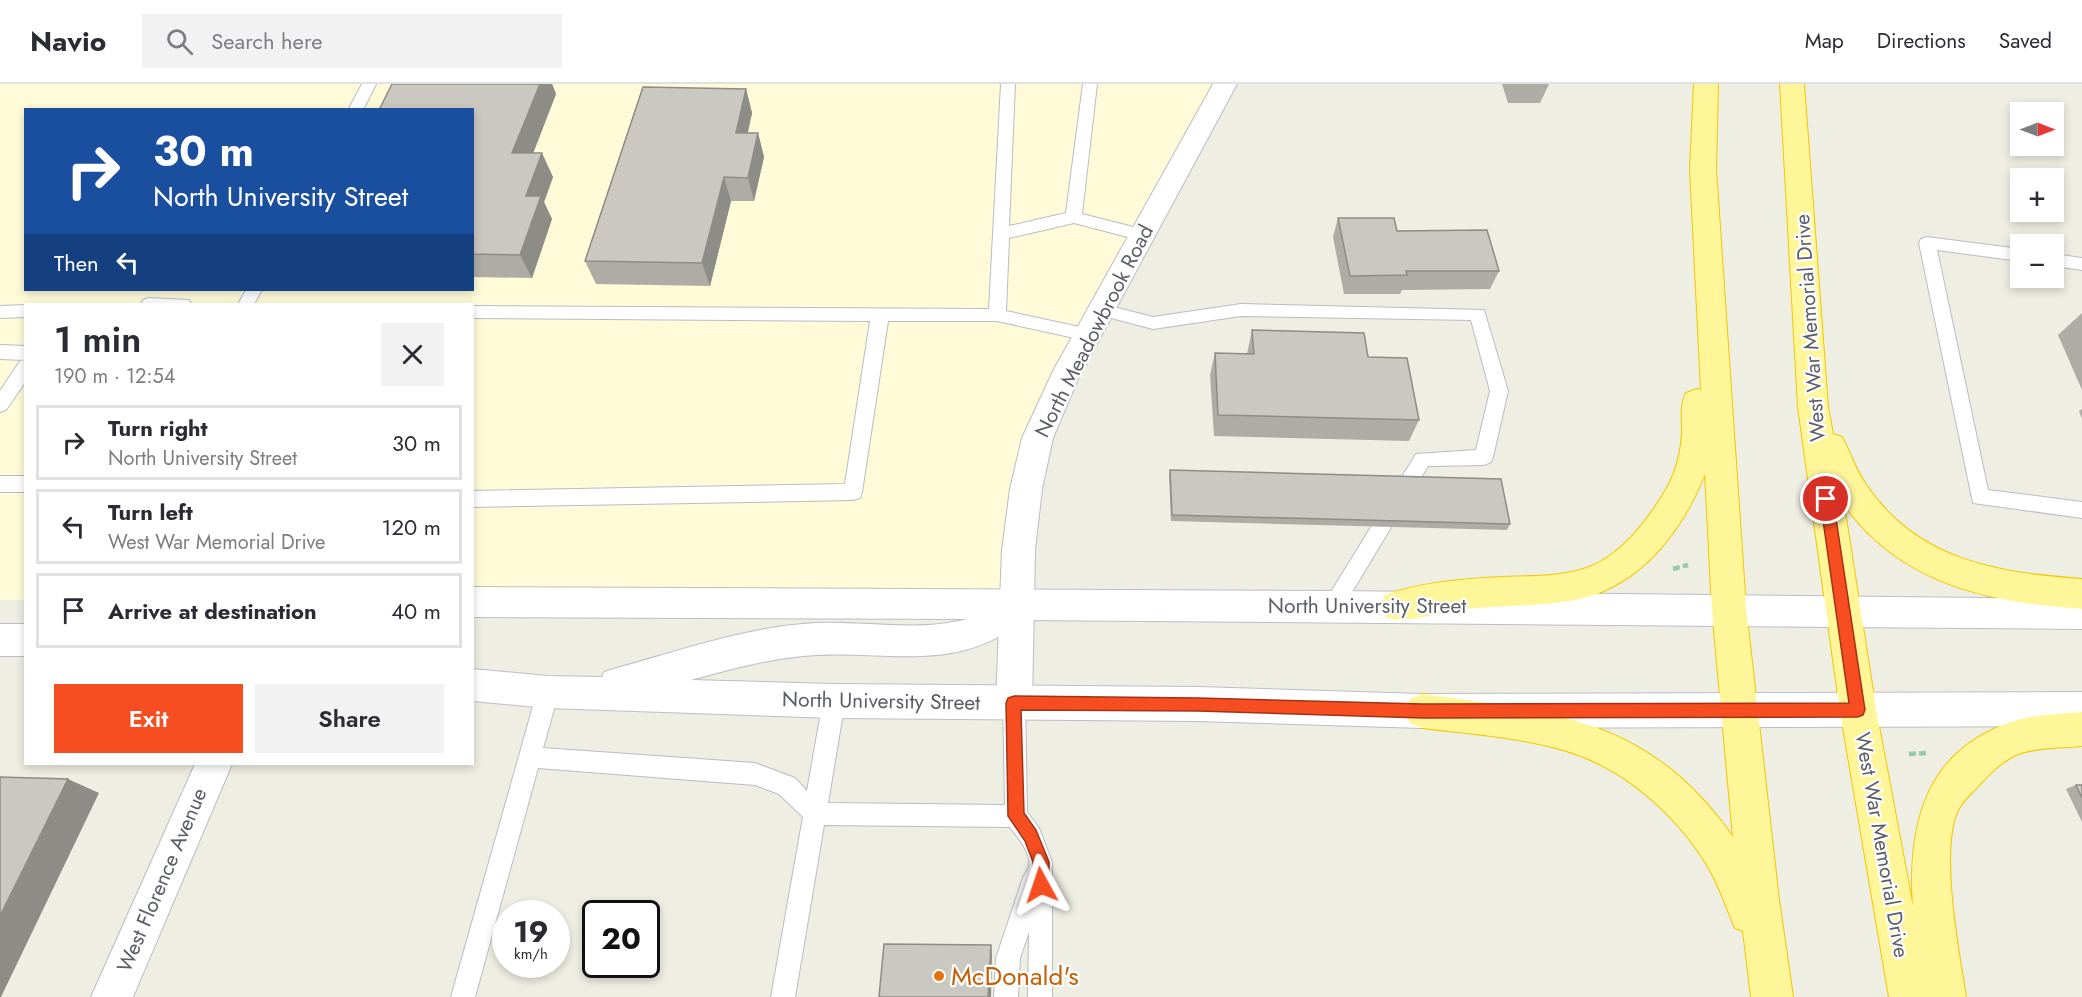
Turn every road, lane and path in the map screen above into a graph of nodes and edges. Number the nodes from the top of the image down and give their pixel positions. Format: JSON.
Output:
{"nodes":[{"id":1,"x":369,"y":84,"type":"edge"},
{"id":2,"x":1008,"y":84,"type":"edge"},
{"id":3,"x":1090,"y":84,"type":"edge"},
{"id":4,"x":1225,"y":84,"type":"edge"},
{"id":5,"x":1706,"y":84,"type":"edge"},
{"id":6,"x":1792,"y":84,"type":"edge"},
{"id":7,"x":355,"y":108,"type":"edge"},
{"id":8,"x":1703,"y":169,"type":"junction"},
{"id":9,"x":1074,"y":217,"type":"junction"},
{"id":10,"x":1001,"y":234,"type":"junction"},
{"id":11,"x":1143,"y":235,"type":"junction"},
{"id":12,"x":2010,"y":254,"type":"edge"},
{"id":13,"x":2064,"y":261,"type":"edge"},
{"id":14,"x":2082,"y":264,"type":"edge"},
{"id":15,"x":24,"y":311,"type":"edge"},
{"id":16,"x":0,"y":312,"type":"edge"},
{"id":17,"x":474,"y":312,"type":"edge"},
{"id":18,"x":880,"y":314,"type":"junction"},
{"id":19,"x":997,"y":315,"type":"junction"},
{"id":20,"x":1095,"y":322,"type":"junction"},
{"id":21,"x":0,"y":352,"type":"edge"},
{"id":22,"x":24,"y":352,"type":"edge"},
{"id":23,"x":24,"y":369,"type":"edge"},
{"id":24,"x":0,"y":405,"type":"edge"},
{"id":25,"x":1813,"y":407,"type":"junction"},
{"id":26,"x":0,"y":484,"type":"edge"},
{"id":27,"x":24,"y":484,"type":"edge"},
{"id":28,"x":474,"y":499,"type":"edge"},
{"id":29,"x":2082,"y":510,"type":"edge"},
{"id":30,"x":1691,"y":564,"type":"dead end"},
{"id":31,"x":1673,"y":569,"type":"dead end"},
{"id":32,"x":2082,"y":594,"type":"edge"},
{"id":33,"x":474,"y":602,"type":"edge"},
{"id":34,"x":1016,"y":605,"type":"junction"},
{"id":35,"x":1333,"y":606,"type":"junction"},
{"id":36,"x":1396,"y":606,"type":"junction"},
{"id":37,"x":1729,"y":609,"type":"junction"},
{"id":38,"x":1842,"y":611,"type":"junction"},
{"id":39,"x":2082,"y":614,"type":"edge"},
{"id":40,"x":0,"y":640,"type":"edge"},
{"id":41,"x":24,"y":640,"type":"edge"},
{"id":42,"x":474,"y":685,"type":"edge"},
{"id":43,"x":548,"y":692,"type":"junction"},
{"id":44,"x":584,"y":693,"type":"junction"},
{"id":45,"x":834,"y":701,"type":"junction"},
{"id":46,"x":1014,"y":703,"type":"junction"},
{"id":47,"x":2082,"y":708,"type":"edge"},
{"id":48,"x":1738,"y":710,"type":"junction"},
{"id":49,"x":1858,"y":710,"type":"junction"},
{"id":50,"x":1423,"y":711,"type":"junction"},
{"id":51,"x":2082,"y":729,"type":"edge"},
{"id":52,"x":1937,"y":752,"type":"dead end"},
{"id":53,"x":1909,"y":754,"type":"dead end"},
{"id":54,"x":530,"y":757,"type":"junction"},
{"id":55,"x":213,"y":765,"type":"edge"},
{"id":56,"x":816,"y":814,"type":"junction"},
{"id":57,"x":1016,"y":816,"type":"junction"},
{"id":58,"x":1041,"y":862,"type":"junction"},
{"id":59,"x":112,"y":997,"type":"edge"},
{"id":60,"x":462,"y":997,"type":"edge"},
{"id":61,"x":783,"y":997,"type":"edge"},
{"id":62,"x":1006,"y":997,"type":"edge"},
{"id":63,"x":1040,"y":997,"type":"edge"},
{"id":64,"x":1771,"y":997,"type":"edge"},
{"id":65,"x":1910,"y":997,"type":"edge"},
{"id":66,"x":1945,"y":997,"type":"edge"}],
"edges":[{"from":1,"to":7,"type":"lane"},
{"from":2,"to":10,"type":"lane"},
{"from":3,"to":9,"type":"lane"},
{"from":4,"to":11,"type":"main road","name":"North Meadowbrook Road"},
{"from":5,"to":8,"type":"highway"},
{"from":6,"to":25,"type":"highway","name":"West War Memorial Drive"},
{"from":8,"to":36,"type":"highway"},
{"from":8,"to":37,"type":"highway"},
{"from":9,"to":10,"type":"lane"},
{"from":9,"to":11,"type":"lane"},
{"from":10,"to":19,"type":"lane"},
{"from":11,"to":20,"type":"main road","name":"North Meadowbrook Road"},
{"from":12,"to":29,"type":"lane"},
{"from":13,"to":14,"type":"lane"},
{"from":15,"to":16,"type":"lane"},
{"from":17,"to":18,"type":"lane"},
{"from":18,"to":19,"type":"lane"},
{"from":18,"to":28,"type":"lane"},
{"from":19,"to":20,"type":"lane"},
{"from":20,"to":34,"type":"main road","name":"North Meadowbrook Road"},
{"from":20,"to":35,"type":"lane"},
{"from":21,"to":22,"type":"lane"},
{"from":23,"to":24,"type":"lane"},
{"from":25,"to":32,"type":"highway"},
{"from":25,"to":38,"type":"highway","name":"West War Memorial Drive"},
{"from":26,"to":27,"type":"lane"},
{"from":30,"to":31,"type":"path"},
{"from":33,"to":34,"type":"main road","name":"North University Street"},
{"from":34,"to":35,"type":"main road","name":"North University Street"},
{"from":34,"to":44,"type":"main road"},
{"from":34,"to":46,"type":"main road","name":"North Meadowbrook Road"},
{"from":35,"to":36,"type":"main road","name":"North University Street"},
{"from":36,"to":37,"type":"main road","name":"North University Street"},
{"from":37,"to":38,"type":"main road","name":"North University Street"},
{"from":37,"to":48,"type":"highway"},
{"from":38,"to":39,"type":"main road","name":"North University Street"},
{"from":38,"to":49,"type":"highway","name":"West War Memorial Drive"},
{"from":40,"to":41,"type":"main road"},
{"from":42,"to":43,"type":"main road","name":"North University Street"},
{"from":43,"to":44,"type":"main road","name":"North University Street"},
{"from":43,"to":54,"type":"lane"},
{"from":44,"to":45,"type":"main road","name":"North University Street"},
{"from":45,"to":46,"type":"main road","name":"North University Street"},
{"from":45,"to":56,"type":"lane"},
{"from":46,"to":50,"type":"main road","name":"North University Street"},
{"from":46,"to":57,"type":"lane"},
{"from":47,"to":49,"type":"main road","name":"North University Street"},
{"from":48,"to":49,"type":"main road","name":"North University Street"},
{"from":48,"to":50,"type":"main road","name":"North University Street"},
{"from":48,"to":64,"type":"highway"},
{"from":49,"to":65,"type":"highway","name":"West War Memorial Drive"},
{"from":50,"to":64,"type":"highway"},
{"from":51,"to":66,"type":"highway"},
{"from":52,"to":53,"type":"path"},
{"from":54,"to":56,"type":"lane"},
{"from":54,"to":60,"type":"lane"},
{"from":55,"to":59,"type":"main road","name":"West Florence Avenue"},
{"from":56,"to":57,"type":"lane"},
{"from":56,"to":61,"type":"lane"},
{"from":57,"to":58,"type":"lane"},
{"from":58,"to":62,"type":"lane"},
{"from":58,"to":63,"type":"lane"}]}
